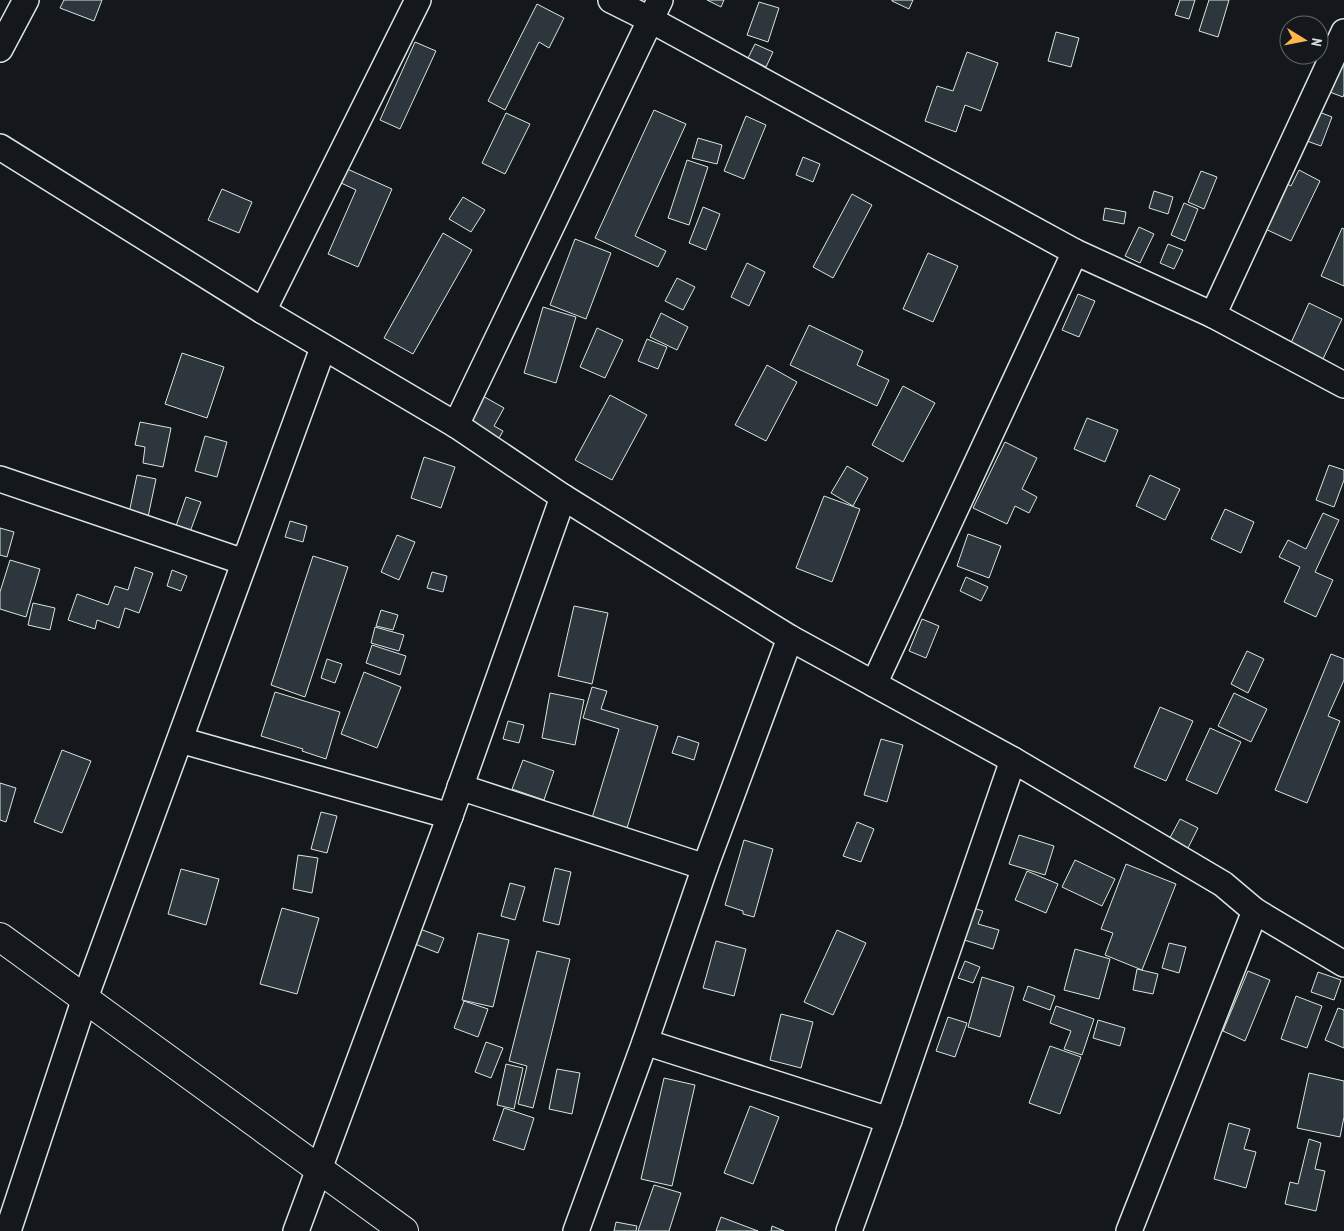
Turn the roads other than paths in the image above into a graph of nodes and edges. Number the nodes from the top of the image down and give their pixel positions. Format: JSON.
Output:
{"nodes":[{"id":1,"x":26,"y":0,"type":"edge"},
{"id":2,"x":418,"y":0,"type":"edge"},
{"id":3,"x":612,"y":0,"type":"edge"},
{"id":4,"x":655,"y":10,"type":"edge"},
{"id":5,"x":1344,"y":32,"type":"edge"},
{"id":6,"x":0,"y":49,"type":"edge"},
{"id":7,"x":0,"y":147,"type":"edge"},
{"id":8,"x":1075,"y":252,"type":"junction"},
{"id":9,"x":263,"y":312,"type":"junction"},
{"id":10,"x":1213,"y":315,"type":"junction"},
{"id":11,"x":323,"y":348,"type":"junction"},
{"id":12,"x":1344,"y":385,"type":"edge"},
{"id":13,"x":456,"y":425,"type":"junction"},
{"id":14,"x":0,"y":479,"type":"edge"},
{"id":15,"x":563,"y":497,"type":"junction"},
{"id":16,"x":244,"y":562,"type":"junction"},
{"id":17,"x":790,"y":638,"type":"junction"},
{"id":18,"x":874,"y":684,"type":"junction"},
{"id":19,"x":180,"y":740,"type":"junction"},
{"id":20,"x":1013,"y":760,"type":"junction"},
{"id":21,"x":460,"y":787,"type":"junction"},
{"id":22,"x":450,"y":816,"type":"junction"},
{"id":23,"x":705,"y":867,"type":"junction"},
{"id":24,"x":1255,"y":911,"type":"junction"},
{"id":25,"x":0,"y":937,"type":"edge"},
{"id":26,"x":1344,"y":964,"type":"edge"},
{"id":27,"x":85,"y":998,"type":"junction"},
{"id":28,"x":645,"y":1042,"type":"junction"},
{"id":29,"x":889,"y":1120,"type":"junction"},
{"id":30,"x":319,"y":1169,"type":"junction"},
{"id":31,"x":8,"y":1231,"type":"edge"},
{"id":32,"x":296,"y":1231,"type":"edge"},
{"id":33,"x":404,"y":1231,"type":"edge"},
{"id":34,"x":576,"y":1231,"type":"edge"},
{"id":35,"x":849,"y":1231,"type":"edge"},
{"id":36,"x":1129,"y":1231,"type":"edge"}],
"edges":[{"from":1,"to":6,"type":"street"},
{"from":2,"to":9,"type":"street"},
{"from":3,"to":4,"type":"street"},
{"from":4,"to":8,"type":"street"},
{"from":4,"to":13,"type":"street"},
{"from":5,"to":10,"type":"street"},
{"from":7,"to":9,"type":"street"},
{"from":8,"to":10,"type":"street"},
{"from":8,"to":18,"type":"street"},
{"from":9,"to":11,"type":"street"},
{"from":10,"to":12,"type":"street"},
{"from":11,"to":13,"type":"street"},
{"from":11,"to":16,"type":"street"},
{"from":13,"to":15,"type":"street"},
{"from":14,"to":16,"type":"street"},
{"from":15,"to":17,"type":"street"},
{"from":15,"to":21,"type":"street"},
{"from":16,"to":19,"type":"street"},
{"from":17,"to":18,"type":"street"},
{"from":17,"to":23,"type":"street"},
{"from":18,"to":20,"type":"street"},
{"from":19,"to":22,"type":"street"},
{"from":19,"to":27,"type":"street"},
{"from":20,"to":24,"type":"street"},
{"from":20,"to":29,"type":"street"},
{"from":21,"to":22,"type":"street"},
{"from":21,"to":23,"type":"street"},
{"from":22,"to":30,"type":"street"},
{"from":23,"to":28,"type":"street"},
{"from":24,"to":26,"type":"street"},
{"from":24,"to":36,"type":"street"},
{"from":25,"to":27,"type":"main road"},
{"from":27,"to":30,"type":"main road"},
{"from":27,"to":31,"type":"street"},
{"from":28,"to":29,"type":"street"},
{"from":28,"to":34,"type":"street"},
{"from":29,"to":35,"type":"street"},
{"from":30,"to":32,"type":"street"},
{"from":30,"to":33,"type":"main road"}]}
